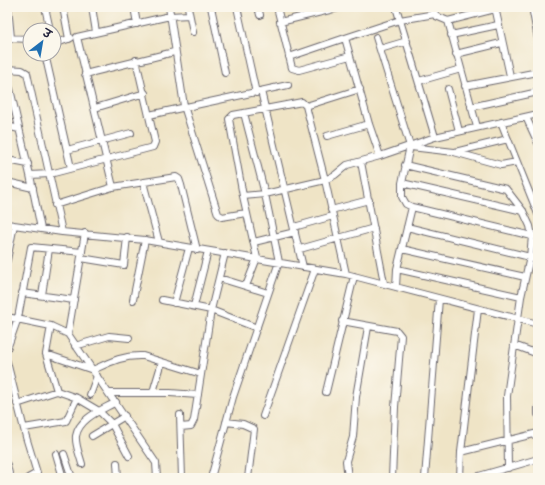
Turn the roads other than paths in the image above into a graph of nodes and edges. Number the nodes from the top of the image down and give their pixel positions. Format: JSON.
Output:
{"nodes":[{"id":1,"x":8,"y":7,"type":"edge"},
{"id":2,"x":45,"y":7,"type":"edge"},
{"id":3,"x":64,"y":7,"type":"edge"},
{"id":4,"x":92,"y":7,"type":"edge"},
{"id":5,"x":134,"y":7,"type":"edge"},
{"id":6,"x":169,"y":7,"type":"edge"},
{"id":7,"x":188,"y":7,"type":"edge"},
{"id":8,"x":211,"y":7,"type":"edge"},
{"id":9,"x":237,"y":7,"type":"edge"},
{"id":10,"x":258,"y":7,"type":"edge"},
{"id":11,"x":277,"y":7,"type":"edge"},
{"id":12,"x":342,"y":7,"type":"edge"},
{"id":13,"x":396,"y":7,"type":"edge"},
{"id":14,"x":432,"y":7,"type":"edge"},
{"id":15,"x":532,"y":7,"type":"edge"},
{"id":16,"x":495,"y":8,"type":"edge"},
{"id":17,"x":435,"y":14,"type":"junction"},
{"id":18,"x":189,"y":15,"type":"junction"},
{"id":19,"x":260,"y":15,"type":"dead end"},
{"id":20,"x":170,"y":16,"type":"junction"},
{"id":21,"x":400,"y":20,"type":"junction"},
{"id":22,"x":448,"y":21,"type":"junction"},
{"id":23,"x":48,"y":22,"type":"edge"},
{"id":24,"x":280,"y":22,"type":"junction"},
{"id":25,"x":137,"y":24,"type":"junction"},
{"id":26,"x":498,"y":25,"type":"junction"},
{"id":27,"x":96,"y":32,"type":"junction"},
{"id":28,"x":193,"y":32,"type":"dead end"},
{"id":29,"x":451,"y":35,"type":"junction"},
{"id":30,"x":77,"y":37,"type":"junction"},
{"id":31,"x":376,"y":37,"type":"dead end"},
{"id":32,"x":9,"y":38,"type":"edge"},
{"id":33,"x":345,"y":38,"type":"junction"},
{"id":34,"x":22,"y":39,"type":"edge"},
{"id":35,"x":69,"y":39,"type":"junction"},
{"id":36,"x":538,"y":39,"type":"edge"},
{"id":37,"x":62,"y":41,"type":"edge"},
{"id":38,"x":407,"y":41,"type":"junction"},
{"id":39,"x":501,"y":43,"type":"junction"},
{"id":40,"x":380,"y":49,"type":"junction"},
{"id":41,"x":174,"y":52,"type":"junction"},
{"id":42,"x":456,"y":54,"type":"junction"},
{"id":43,"x":350,"y":56,"type":"junction"},
{"id":44,"x":289,"y":57,"type":"junction"},
{"id":45,"x":136,"y":60,"type":"junction"},
{"id":46,"x":47,"y":62,"type":"edge"},
{"id":47,"x":7,"y":69,"type":"edge"},
{"id":48,"x":460,"y":69,"type":"junction"},
{"id":49,"x":538,"y":72,"type":"edge"},
{"id":50,"x":225,"y":73,"type":"dead end"},
{"id":51,"x":85,"y":74,"type":"junction"},
{"id":52,"x":510,"y":76,"type":"junction"},
{"id":53,"x":419,"y":81,"type":"junction"},
{"id":54,"x":288,"y":85,"type":"dead end"},
{"id":55,"x":466,"y":86,"type":"junction"},
{"id":56,"x":10,"y":89,"type":"dead end"},
{"id":57,"x":360,"y":89,"type":"junction"},
{"id":58,"x":448,"y":89,"type":"dead end"},
{"id":59,"x":258,"y":92,"type":"junction"},
{"id":60,"x":538,"y":92,"type":"edge"},
{"id":61,"x":145,"y":93,"type":"junction"},
{"id":62,"x":184,"y":106,"type":"junction"},
{"id":63,"x":306,"y":106,"type":"junction"},
{"id":64,"x":471,"y":107,"type":"junction"},
{"id":65,"x":95,"y":108,"type":"junction"},
{"id":66,"x":265,"y":108,"type":"junction"},
{"id":67,"x":244,"y":113,"type":"junction"},
{"id":68,"x":538,"y":114,"type":"edge"},
{"id":69,"x":149,"y":115,"type":"junction"},
{"id":70,"x":526,"y":117,"type":"junction"},
{"id":71,"x":501,"y":122,"type":"junction"},
{"id":72,"x":369,"y":124,"type":"junction"},
{"id":73,"x":7,"y":126,"type":"edge"},
{"id":74,"x":477,"y":127,"type":"junction"},
{"id":75,"x":19,"y":129,"type":"junction"},
{"id":76,"x":459,"y":131,"type":"junction"},
{"id":77,"x":131,"y":134,"type":"dead end"},
{"id":78,"x":327,"y":136,"type":"dead end"},
{"id":79,"x":435,"y":137,"type":"junction"},
{"id":80,"x":508,"y":139,"type":"junction"},
{"id":81,"x":103,"y":141,"type":"junction"},
{"id":82,"x":538,"y":143,"type":"edge"},
{"id":83,"x":410,"y":146,"type":"junction"},
{"id":84,"x":67,"y":150,"type":"junction"},
{"id":85,"x":454,"y":152,"type":"junction"},
{"id":86,"x":380,"y":156,"type":"junction"},
{"id":87,"x":106,"y":159,"type":"junction"},
{"id":88,"x":7,"y":160,"type":"edge"},
{"id":89,"x":361,"y":162,"type":"junction"},
{"id":90,"x":517,"y":162,"type":"junction"},
{"id":91,"x":28,"y":164,"type":"junction"},
{"id":92,"x":405,"y":165,"type":"junction"},
{"id":93,"x":71,"y":168,"type":"junction"},
{"id":94,"x":50,"y":174,"type":"junction"},
{"id":95,"x":30,"y":175,"type":"junction"},
{"id":96,"x":325,"y":180,"type":"junction"},
{"id":97,"x":7,"y":182,"type":"edge"},
{"id":98,"x":143,"y":182,"type":"junction"},
{"id":99,"x":402,"y":183,"type":"junction"},
{"id":100,"x":113,"y":187,"type":"junction"},
{"id":101,"x":33,"y":188,"type":"junction"},
{"id":102,"x":286,"y":189,"type":"junction"},
{"id":103,"x":265,"y":194,"type":"junction"},
{"id":104,"x":243,"y":196,"type":"junction"},
{"id":105,"x":369,"y":200,"type":"junction"},
{"id":106,"x":55,"y":205,"type":"junction"},
{"id":107,"x":412,"y":207,"type":"junction"},
{"id":108,"x":523,"y":211,"type":"junction"},
{"id":109,"x":246,"y":212,"type":"junction"},
{"id":110,"x":332,"y":213,"type":"junction"},
{"id":111,"x":538,"y":214,"type":"edge"},
{"id":112,"x":10,"y":224,"type":"edge"},
{"id":113,"x":407,"y":227,"type":"junction"},
{"id":114,"x":374,"y":228,"type":"junction"},
{"id":115,"x":41,"y":229,"type":"junction"},
{"id":116,"x":294,"y":229,"type":"junction"},
{"id":117,"x":62,"y":232,"type":"junction"},
{"id":118,"x":85,"y":233,"type":"junction"},
{"id":119,"x":535,"y":236,"type":"edge"},
{"id":120,"x":127,"y":237,"type":"junction"},
{"id":121,"x":273,"y":238,"type":"junction"},
{"id":122,"x":337,"y":238,"type":"junction"},
{"id":123,"x":145,"y":240,"type":"junction"},
{"id":124,"x":159,"y":242,"type":"junction"},
{"id":125,"x":254,"y":242,"type":"junction"},
{"id":126,"x":189,"y":248,"type":"junction"},
{"id":127,"x":49,"y":249,"type":"junction"},
{"id":128,"x":300,"y":249,"type":"junction"},
{"id":129,"x":402,"y":249,"type":"junction"},
{"id":130,"x":197,"y":250,"type":"junction"},
{"id":131,"x":208,"y":251,"type":"junction"},
{"id":132,"x":225,"y":253,"type":"junction"},
{"id":133,"x":81,"y":255,"type":"junction"},
{"id":134,"x":530,"y":257,"type":"junction"},
{"id":135,"x":257,"y":258,"type":"junction"},
{"id":136,"x":7,"y":260,"type":"edge"},
{"id":137,"x":538,"y":261,"type":"edge"},
{"id":138,"x":279,"y":262,"type":"junction"},
{"id":139,"x":303,"y":267,"type":"junction"},
{"id":140,"x":315,"y":269,"type":"junction"},
{"id":141,"x":397,"y":269,"type":"junction"},
{"id":142,"x":346,"y":274,"type":"junction"},
{"id":143,"x":354,"y":276,"type":"junction"},
{"id":144,"x":525,"y":277,"type":"junction"},
{"id":145,"x":219,"y":278,"type":"junction"},
{"id":146,"x":384,"y":283,"type":"junction"},
{"id":147,"x":246,"y":286,"type":"junction"},
{"id":148,"x":396,"y":287,"type":"junction"},
{"id":149,"x":22,"y":293,"type":"junction"},
{"id":150,"x":268,"y":293,"type":"junction"},
{"id":151,"x":42,"y":295,"type":"junction"},
{"id":152,"x":520,"y":297,"type":"junction"},
{"id":153,"x":439,"y":299,"type":"junction"},
{"id":154,"x":74,"y":300,"type":"junction"},
{"id":155,"x":133,"y":300,"type":"dead end"},
{"id":156,"x":162,"y":300,"type":"dead end"},
{"id":157,"x":174,"y":303,"type":"junction"},
{"id":158,"x":194,"y":306,"type":"junction"},
{"id":159,"x":478,"y":309,"type":"junction"},
{"id":160,"x":211,"y":310,"type":"junction"},
{"id":161,"x":7,"y":317,"type":"edge"},
{"id":162,"x":18,"y":318,"type":"junction"},
{"id":163,"x":519,"y":318,"type":"junction"},
{"id":164,"x":342,"y":321,"type":"junction"},
{"id":165,"x":538,"y":324,"type":"edge"},
{"id":166,"x":51,"y":326,"type":"junction"},
{"id":167,"x":368,"y":326,"type":"junction"},
{"id":168,"x":257,"y":328,"type":"junction"},
{"id":169,"x":68,"y":334,"type":"junction"},
{"id":170,"x":129,"y":338,"type":"dead end"},
{"id":171,"x":514,"y":345,"type":"junction"},
{"id":172,"x":75,"y":346,"type":"junction"},
{"id":173,"x":7,"y":349,"type":"edge"},
{"id":174,"x":46,"y":354,"type":"junction"},
{"id":175,"x":538,"y":354,"type":"edge"},
{"id":176,"x":7,"y":362,"type":"edge"},
{"id":177,"x":162,"y":362,"type":"junction"},
{"id":178,"x":93,"y":370,"type":"junction"},
{"id":179,"x":201,"y":374,"type":"junction"},
{"id":180,"x":8,"y":376,"type":"edge"},
{"id":181,"x":97,"y":376,"type":"junction"},
{"id":182,"x":58,"y":391,"type":"junction"},
{"id":183,"x":153,"y":392,"type":"junction"},
{"id":184,"x":326,"y":392,"type":"dead end"},
{"id":185,"x":109,"y":393,"type":"junction"},
{"id":186,"x":90,"y":395,"type":"dead end"},
{"id":187,"x":198,"y":395,"type":"junction"},
{"id":188,"x":77,"y":398,"type":"junction"},
{"id":189,"x":116,"y":402,"type":"junction"},
{"id":190,"x":17,"y":404,"type":"junction"},
{"id":191,"x":538,"y":408,"type":"edge"},
{"id":192,"x":99,"y":411,"type":"junction"},
{"id":193,"x":538,"y":414,"type":"edge"},
{"id":194,"x":180,"y":415,"type":"dead end"},
{"id":195,"x":125,"y":416,"type":"junction"},
{"id":196,"x":263,"y":416,"type":"dead end"},
{"id":197,"x":226,"y":422,"type":"junction"},
{"id":198,"x":112,"y":424,"type":"junction"},
{"id":199,"x":181,"y":427,"type":"junction"},
{"id":200,"x":24,"y":428,"type":"junction"},
{"id":201,"x":538,"y":433,"type":"edge"},
{"id":202,"x":92,"y":436,"type":"dead end"},
{"id":203,"x":506,"y":441,"type":"junction"},
{"id":204,"x":461,"y":452,"type":"junction"},
{"id":205,"x":56,"y":454,"type":"dead end"},
{"id":206,"x":64,"y":454,"type":"dead end"},
{"id":207,"x":130,"y":456,"type":"dead end"},
{"id":208,"x":538,"y":459,"type":"edge"},
{"id":209,"x":117,"y":462,"type":"dead end"},
{"id":210,"x":82,"y":464,"type":"dead end"},
{"id":211,"x":7,"y":465,"type":"edge"},
{"id":212,"x":508,"y":468,"type":"junction"},
{"id":213,"x":10,"y":478,"type":"edge"},
{"id":214,"x":28,"y":478,"type":"edge"},
{"id":215,"x":63,"y":478,"type":"edge"},
{"id":216,"x":72,"y":478,"type":"edge"},
{"id":217,"x":118,"y":478,"type":"edge"},
{"id":218,"x":157,"y":478,"type":"edge"},
{"id":219,"x":182,"y":478,"type":"edge"},
{"id":220,"x":211,"y":478,"type":"edge"},
{"id":221,"x":248,"y":478,"type":"edge"},
{"id":222,"x":348,"y":478,"type":"edge"},
{"id":223,"x":392,"y":478,"type":"edge"},
{"id":224,"x":425,"y":478,"type":"edge"},
{"id":225,"x":460,"y":478,"type":"edge"},
{"id":226,"x":472,"y":478,"type":"edge"}],
"edges":[{"from":1,"to":32,"type":"street"},
{"from":2,"to":23,"type":"street"},
{"from":3,"to":35,"type":"street"},
{"from":4,"to":27,"type":"street"},
{"from":5,"to":25,"type":"street"},
{"from":6,"to":20,"type":"street"},
{"from":7,"to":18,"type":"street"},
{"from":8,"to":50,"type":"street"},
{"from":9,"to":59,"type":"street"},
{"from":10,"to":19,"type":"street"},
{"from":11,"to":24,"type":"street"},
{"from":12,"to":24,"type":"street"},
{"from":13,"to":21,"type":"street"},
{"from":14,"to":17,"type":"street"},
{"from":15,"to":36,"type":"street"},
{"from":16,"to":22,"type":"street"},
{"from":16,"to":26,"type":"street"},
{"from":17,"to":21,"type":"street"},
{"from":17,"to":22,"type":"street"},
{"from":18,"to":20,"type":"street"},
{"from":18,"to":28,"type":"street"},
{"from":20,"to":25,"type":"street"},
{"from":20,"to":41,"type":"street"},
{"from":21,"to":33,"type":"street"},
{"from":21,"to":38,"type":"street"},
{"from":22,"to":29,"type":"street"},
{"from":24,"to":44,"type":"street"},
{"from":25,"to":27,"type":"street"},
{"from":26,"to":29,"type":"street"},
{"from":26,"to":39,"type":"street"},
{"from":27,"to":30,"type":"street"},
{"from":29,"to":42,"type":"street"},
{"from":30,"to":35,"type":"street"},
{"from":30,"to":51,"type":"street"},
{"from":31,"to":40,"type":"street"},
{"from":32,"to":34,"type":"street"},
{"from":33,"to":43,"type":"street"},
{"from":33,"to":44,"type":"street"},
{"from":35,"to":37,"type":"street"},
{"from":38,"to":40,"type":"street"},
{"from":38,"to":53,"type":"street"},
{"from":39,"to":42,"type":"street"},
{"from":39,"to":52,"type":"street"},
{"from":40,"to":83,"type":"street"},
{"from":41,"to":45,"type":"street"},
{"from":41,"to":62,"type":"street"},
{"from":42,"to":48,"type":"street"},
{"from":43,"to":44,"type":"street"},
{"from":43,"to":57,"type":"street"},
{"from":45,"to":51,"type":"street"},
{"from":45,"to":61,"type":"street"},
{"from":46,"to":84,"type":"street"},
{"from":47,"to":94,"type":"street"},
{"from":48,"to":53,"type":"street"},
{"from":48,"to":55,"type":"street"},
{"from":49,"to":52,"type":"street"},
{"from":51,"to":65,"type":"street"},
{"from":52,"to":55,"type":"street"},
{"from":53,"to":79,"type":"street"},
{"from":54,"to":59,"type":"street"},
{"from":55,"to":64,"type":"street"},
{"from":56,"to":75,"type":"street"},
{"from":57,"to":63,"type":"street"},
{"from":57,"to":72,"type":"street"},
{"from":58,"to":76,"type":"street"},
{"from":59,"to":62,"type":"street"},
{"from":59,"to":66,"type":"street"},
{"from":60,"to":64,"type":"street"},
{"from":61,"to":65,"type":"street"},
{"from":61,"to":69,"type":"street"},
{"from":62,"to":69,"type":"street"},
{"from":62,"to":109,"type":"street"},
{"from":63,"to":66,"type":"street"},
{"from":63,"to":96,"type":"street"},
{"from":64,"to":74,"type":"street"},
{"from":65,"to":81,"type":"street"},
{"from":66,"to":67,"type":"street"},
{"from":66,"to":102,"type":"street"},
{"from":67,"to":103,"type":"street"},
{"from":67,"to":104,"type":"street"},
{"from":68,"to":70,"type":"street"},
{"from":69,"to":87,"type":"street"},
{"from":70,"to":71,"type":"street"},
{"from":70,"to":82,"type":"street"},
{"from":71,"to":74,"type":"street"},
{"from":71,"to":80,"type":"street"},
{"from":72,"to":78,"type":"street"},
{"from":72,"to":86,"type":"street"},
{"from":73,"to":75,"type":"street"},
{"from":74,"to":76,"type":"street"},
{"from":75,"to":91,"type":"street"},
{"from":76,"to":79,"type":"street"},
{"from":77,"to":81,"type":"street"},
{"from":79,"to":83,"type":"street"},
{"from":80,"to":85,"type":"street"},
{"from":80,"to":90,"type":"street"},
{"from":81,"to":84,"type":"street"},
{"from":81,"to":87,"type":"street"},
{"from":83,"to":85,"type":"street"},
{"from":83,"to":86,"type":"street"},
{"from":83,"to":92,"type":"street"},
{"from":84,"to":93,"type":"street"},
{"from":85,"to":90,"type":"street"},
{"from":86,"to":89,"type":"street"},
{"from":87,"to":93,"type":"street"},
{"from":87,"to":100,"type":"street"},
{"from":88,"to":91,"type":"street"},
{"from":89,"to":96,"type":"street"},
{"from":89,"to":105,"type":"street"},
{"from":90,"to":111,"type":"street"},
{"from":91,"to":95,"type":"street"},
{"from":92,"to":99,"type":"street"},
{"from":92,"to":108,"type":"street"},
{"from":93,"to":94,"type":"street"},
{"from":94,"to":95,"type":"street"},
{"from":94,"to":106,"type":"street"},
{"from":95,"to":101,"type":"street"},
{"from":96,"to":102,"type":"street"},
{"from":96,"to":110,"type":"street"},
{"from":97,"to":101,"type":"street"},
{"from":98,"to":100,"type":"street"},
{"from":98,"to":124,"type":"street"},
{"from":98,"to":130,"type":"street"},
{"from":99,"to":107,"type":"street"},
{"from":99,"to":108,"type":"street"},
{"from":100,"to":106,"type":"street"},
{"from":101,"to":115,"type":"street"},
{"from":102,"to":103,"type":"street"},
{"from":102,"to":116,"type":"street"},
{"from":103,"to":104,"type":"street"},
{"from":103,"to":121,"type":"street"},
{"from":104,"to":109,"type":"street"},
{"from":105,"to":110,"type":"street"},
{"from":105,"to":114,"type":"street"},
{"from":106,"to":117,"type":"street"},
{"from":107,"to":113,"type":"street"},
{"from":107,"to":119,"type":"street"},
{"from":108,"to":119,"type":"street"},
{"from":109,"to":125,"type":"street"},
{"from":110,"to":116,"type":"street"},
{"from":110,"to":122,"type":"street"},
{"from":112,"to":115,"type":"street"},
{"from":112,"to":136,"type":"street"},
{"from":113,"to":129,"type":"street"},
{"from":113,"to":134,"type":"street"},
{"from":114,"to":122,"type":"street"},
{"from":114,"to":146,"type":"street"},
{"from":115,"to":117,"type":"street"},
{"from":116,"to":121,"type":"street"},
{"from":116,"to":128,"type":"street"},
{"from":117,"to":118,"type":"street"},
{"from":118,"to":120,"type":"street"},
{"from":118,"to":133,"type":"street"},
{"from":119,"to":134,"type":"street"},
{"from":120,"to":123,"type":"street"},
{"from":120,"to":133,"type":"street"},
{"from":121,"to":125,"type":"street"},
{"from":121,"to":138,"type":"street"},
{"from":122,"to":128,"type":"street"},
{"from":122,"to":142,"type":"street"},
{"from":123,"to":124,"type":"street"},
{"from":123,"to":155,"type":"street"},
{"from":124,"to":126,"type":"street"},
{"from":125,"to":135,"type":"street"},
{"from":126,"to":130,"type":"street"},
{"from":126,"to":157,"type":"street"},
{"from":127,"to":133,"type":"street"},
{"from":127,"to":149,"type":"street"},
{"from":127,"to":151,"type":"street"},
{"from":128,"to":139,"type":"street"},
{"from":129,"to":141,"type":"street"},
{"from":129,"to":144,"type":"street"},
{"from":130,"to":131,"type":"street"},
{"from":131,"to":132,"type":"street"},
{"from":131,"to":158,"type":"street"},
{"from":132,"to":135,"type":"street"},
{"from":132,"to":145,"type":"street"},
{"from":133,"to":154,"type":"street"},
{"from":134,"to":137,"type":"street"},
{"from":134,"to":144,"type":"street"},
{"from":135,"to":138,"type":"street"},
{"from":135,"to":147,"type":"street"},
{"from":138,"to":139,"type":"street"},
{"from":138,"to":150,"type":"street"},
{"from":139,"to":140,"type":"street"},
{"from":140,"to":142,"type":"street"},
{"from":140,"to":196,"type":"street"},
{"from":141,"to":148,"type":"street"},
{"from":141,"to":152,"type":"street"},
{"from":142,"to":143,"type":"street"},
{"from":143,"to":146,"type":"street"},
{"from":143,"to":164,"type":"street"},
{"from":144,"to":152,"type":"street"},
{"from":145,"to":147,"type":"street"},
{"from":145,"to":160,"type":"street"},
{"from":146,"to":148,"type":"street"},
{"from":147,"to":150,"type":"street"},
{"from":148,"to":153,"type":"street"},
{"from":149,"to":151,"type":"street"},
{"from":149,"to":162,"type":"street"},
{"from":150,"to":168,"type":"street"},
{"from":151,"to":154,"type":"street"},
{"from":152,"to":163,"type":"street"},
{"from":153,"to":159,"type":"street"},
{"from":153,"to":224,"type":"street"},
{"from":154,"to":169,"type":"street"},
{"from":156,"to":157,"type":"street"},
{"from":157,"to":158,"type":"street"},
{"from":158,"to":160,"type":"street"},
{"from":159,"to":163,"type":"street"},
{"from":159,"to":204,"type":"street"},
{"from":160,"to":168,"type":"street"},
{"from":160,"to":179,"type":"street"},
{"from":161,"to":162,"type":"street"},
{"from":162,"to":166,"type":"street"},
{"from":162,"to":173,"type":"street"},
{"from":163,"to":165,"type":"street"},
{"from":163,"to":171,"type":"street"},
{"from":164,"to":167,"type":"street"},
{"from":164,"to":184,"type":"street"},
{"from":166,"to":169,"type":"street"},
{"from":166,"to":174,"type":"street"},
{"from":167,"to":222,"type":"street"},
{"from":167,"to":223,"type":"street"},
{"from":168,"to":197,"type":"street"},
{"from":169,"to":172,"type":"street"},
{"from":170,"to":172,"type":"street"},
{"from":171,"to":175,"type":"street"},
{"from":171,"to":203,"type":"street"},
{"from":172,"to":178,"type":"street"},
{"from":174,"to":178,"type":"street"},
{"from":174,"to":182,"type":"street"},
{"from":176,"to":180,"type":"street"},
{"from":177,"to":178,"type":"street"},
{"from":177,"to":179,"type":"street"},
{"from":177,"to":183,"type":"street"},
{"from":178,"to":181,"type":"street"},
{"from":179,"to":187,"type":"street"},
{"from":180,"to":190,"type":"street"},
{"from":181,"to":185,"type":"street"},
{"from":181,"to":186,"type":"street"},
{"from":182,"to":188,"type":"street"},
{"from":182,"to":190,"type":"street"},
{"from":183,"to":185,"type":"street"},
{"from":183,"to":187,"type":"street"},
{"from":185,"to":189,"type":"street"},
{"from":187,"to":199,"type":"street"},
{"from":188,"to":192,"type":"street"},
{"from":188,"to":200,"type":"street"},
{"from":189,"to":192,"type":"street"},
{"from":189,"to":195,"type":"street"},
{"from":190,"to":200,"type":"street"},
{"from":191,"to":193,"type":"street"},
{"from":192,"to":198,"type":"street"},
{"from":192,"to":210,"type":"street"},
{"from":194,"to":199,"type":"street"},
{"from":195,"to":198,"type":"street"},
{"from":195,"to":218,"type":"street"},
{"from":197,"to":220,"type":"street"},
{"from":197,"to":221,"type":"street"},
{"from":198,"to":202,"type":"street"},
{"from":198,"to":207,"type":"street"},
{"from":199,"to":219,"type":"street"},
{"from":200,"to":214,"type":"street"},
{"from":201,"to":203,"type":"street"},
{"from":203,"to":204,"type":"street"},
{"from":203,"to":212,"type":"street"},
{"from":204,"to":225,"type":"street"},
{"from":205,"to":215,"type":"street"},
{"from":206,"to":216,"type":"street"},
{"from":208,"to":212,"type":"street"},
{"from":209,"to":217,"type":"street"},
{"from":211,"to":213,"type":"street"},
{"from":212,"to":226,"type":"street"}]}
